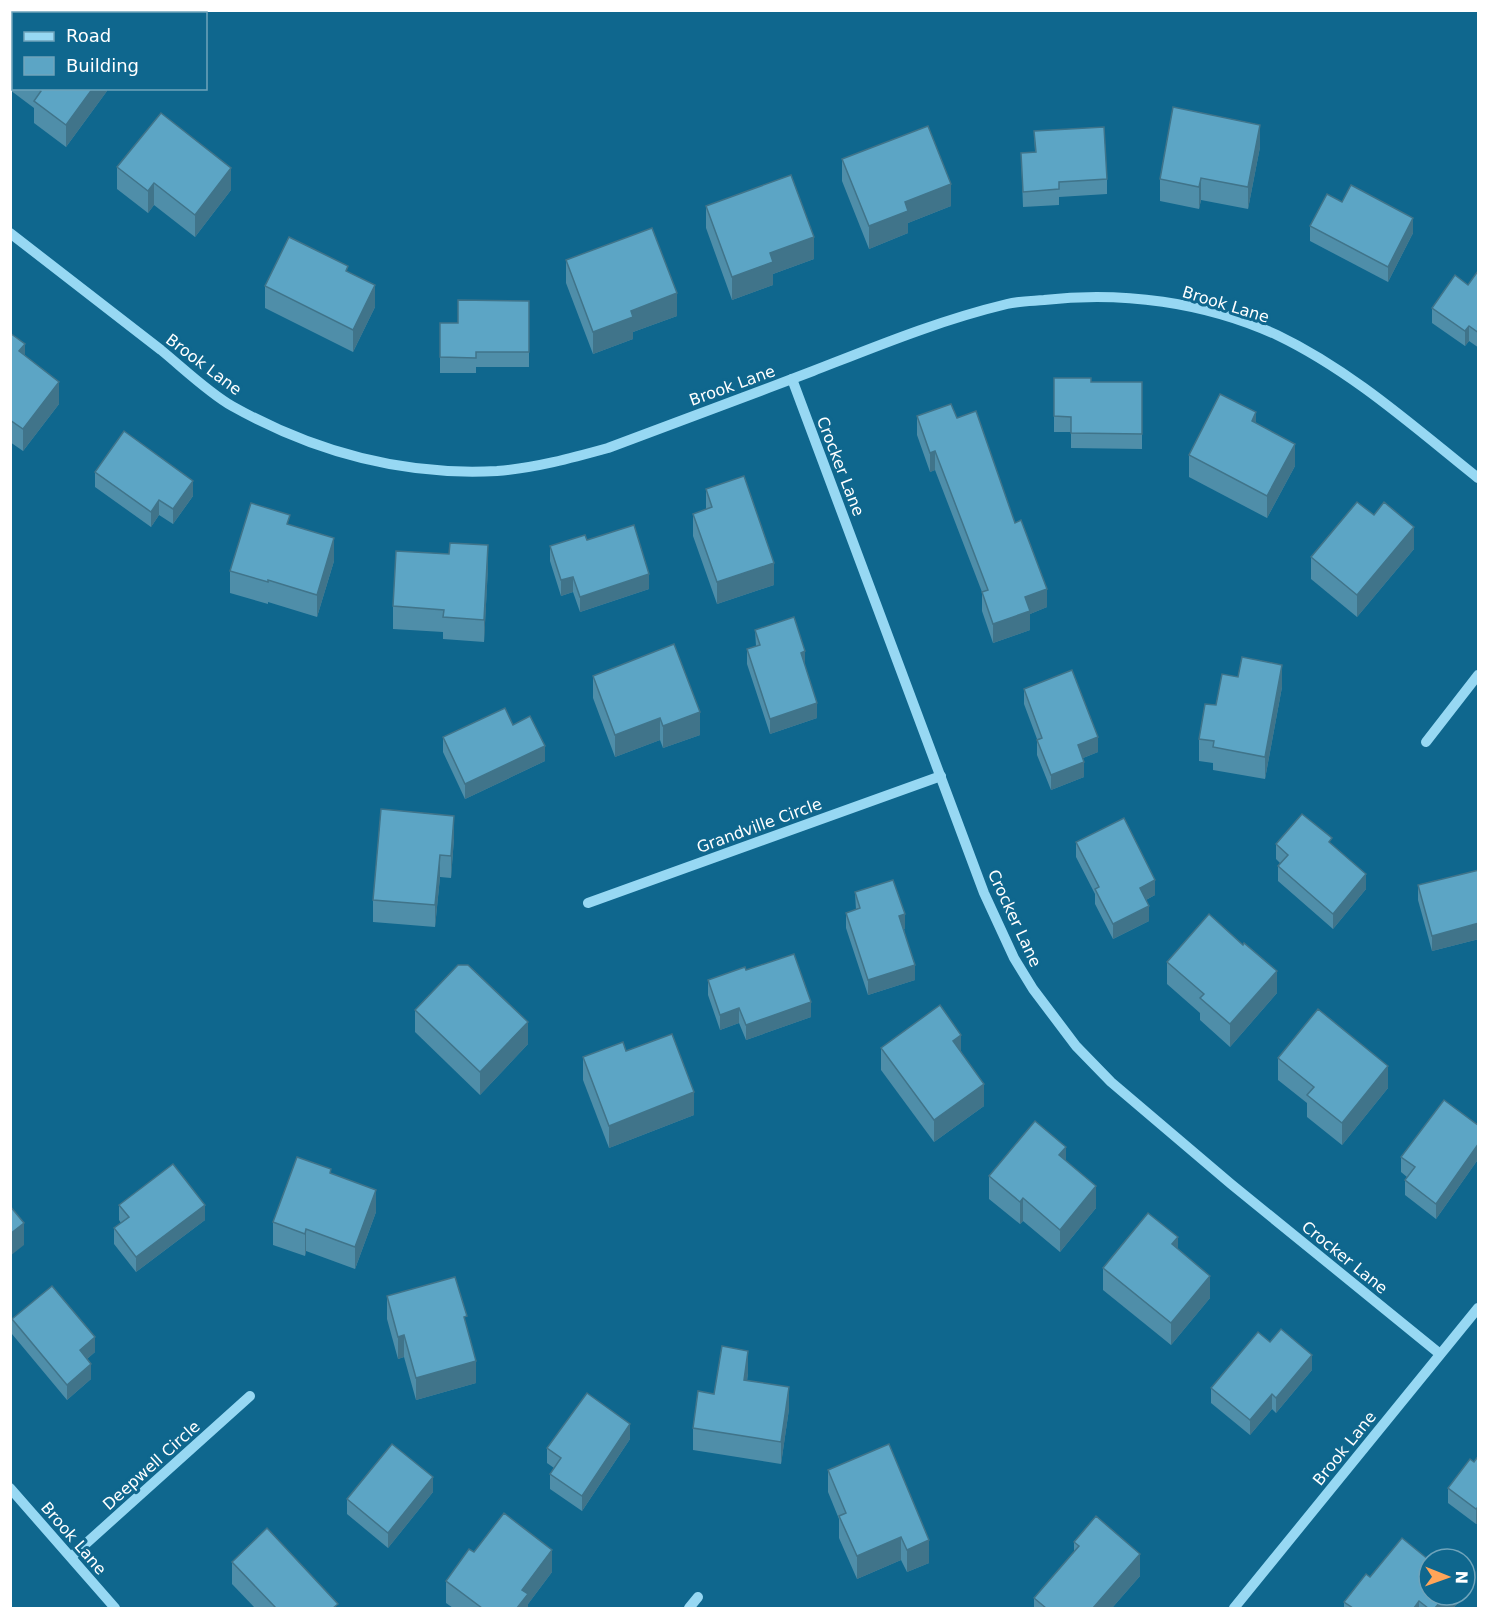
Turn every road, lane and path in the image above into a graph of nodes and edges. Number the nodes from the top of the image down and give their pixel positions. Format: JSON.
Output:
{"nodes":[{"id":1,"x":10,"y":233,"type":"edge"},
{"id":2,"x":792,"y":379,"type":"junction"},
{"id":3,"x":1479,"y":478,"type":"edge"},
{"id":4,"x":1479,"y":675,"type":"edge"},
{"id":5,"x":1425,"y":742,"type":"dead end"},
{"id":6,"x":941,"y":776,"type":"junction"},
{"id":7,"x":588,"y":903,"type":"dead end"},
{"id":8,"x":1479,"y":1308,"type":"edge"},
{"id":9,"x":1440,"y":1354,"type":"junction"},
{"id":10,"x":250,"y":1396,"type":"dead end"},
{"id":11,"x":10,"y":1488,"type":"edge"},
{"id":12,"x":71,"y":1557,"type":"junction"},
{"id":13,"x":698,"y":1597,"type":"dead end"},
{"id":14,"x":115,"y":1608,"type":"edge"},
{"id":15,"x":689,"y":1608,"type":"edge"},
{"id":16,"x":1234,"y":1608,"type":"edge"}],
"edges":[{"from":1,"to":2,"type":"street","name":"Brook Lane"},
{"from":2,"to":3,"type":"street","name":"Brook Lane"},
{"from":2,"to":6,"type":"street","name":"Crocker Lane"},
{"from":4,"to":5,"type":"street"},
{"from":6,"to":7,"type":"street","name":"Grandville Circle"},
{"from":6,"to":9,"type":"street","name":"Crocker Lane"},
{"from":8,"to":9,"type":"street","name":"Brook Lane"},
{"from":9,"to":16,"type":"street","name":"Brook Lane"},
{"from":10,"to":12,"type":"street","name":"Deepwell Circle"},
{"from":11,"to":12,"type":"street","name":"Brook Lane"},
{"from":12,"to":14,"type":"street","name":"Brook Lane"},
{"from":13,"to":15,"type":"street"}]}
